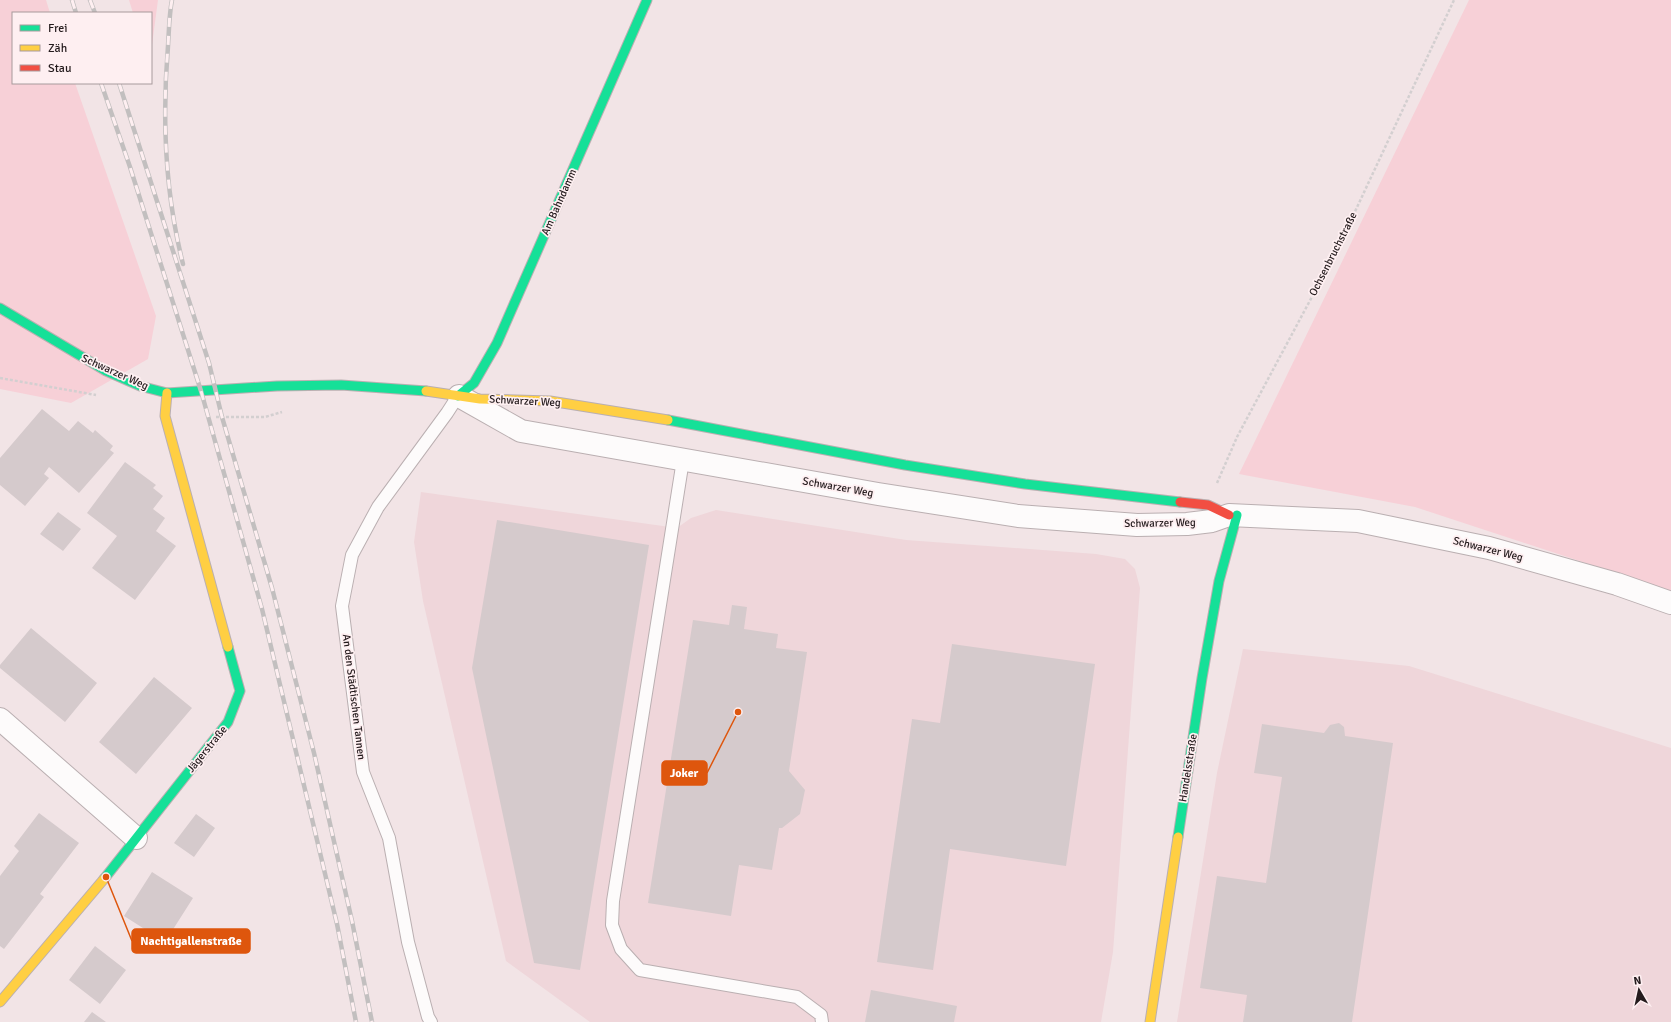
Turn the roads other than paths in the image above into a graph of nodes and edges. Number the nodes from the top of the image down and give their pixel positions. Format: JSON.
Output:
{"nodes":[{"id":1,"x":647,"y":0,"type":"edge"},
{"id":2,"x":0,"y":308,"type":"edge"},
{"id":3,"x":167,"y":393,"type":"junction"},
{"id":4,"x":458,"y":396,"type":"junction"},
{"id":5,"x":683,"y":460,"type":"junction"},
{"id":6,"x":1233,"y":515,"type":"junction"},
{"id":7,"x":1671,"y":603,"type":"edge"},
{"id":8,"x":0,"y":719,"type":"edge"},
{"id":9,"x":136,"y":838,"type":"junction"},
{"id":10,"x":0,"y":1002,"type":"edge"},
{"id":11,"x":431,"y":1022,"type":"edge"},
{"id":12,"x":822,"y":1022,"type":"edge"},
{"id":13,"x":1150,"y":1022,"type":"edge"}],
"edges":[{"from":1,"to":4,"type":"street","name":"Am Bahndamm"},
{"from":2,"to":3,"type":"street","name":"Schwarzer Weg"},
{"from":3,"to":4,"type":"street","name":"Schwarzer Weg"},
{"from":3,"to":9,"type":"street","name":"Jägerstraße"},
{"from":4,"to":5,"type":"street","name":"Schwarzer Weg"},
{"from":4,"to":6,"type":"street","name":"Schwarzer Weg"},
{"from":4,"to":11,"type":"lane","name":"An den Städtischen Tannen"},
{"from":5,"to":6,"type":"street","name":"Schwarzer Weg"},
{"from":5,"to":12,"type":"lane"},
{"from":6,"to":7,"type":"street","name":"Schwarzer Weg"},
{"from":6,"to":13,"type":"street","name":"Handelsstraße"},
{"from":8,"to":9,"type":"street"},
{"from":9,"to":10,"type":"street","name":"Jägerstraße"}]}
